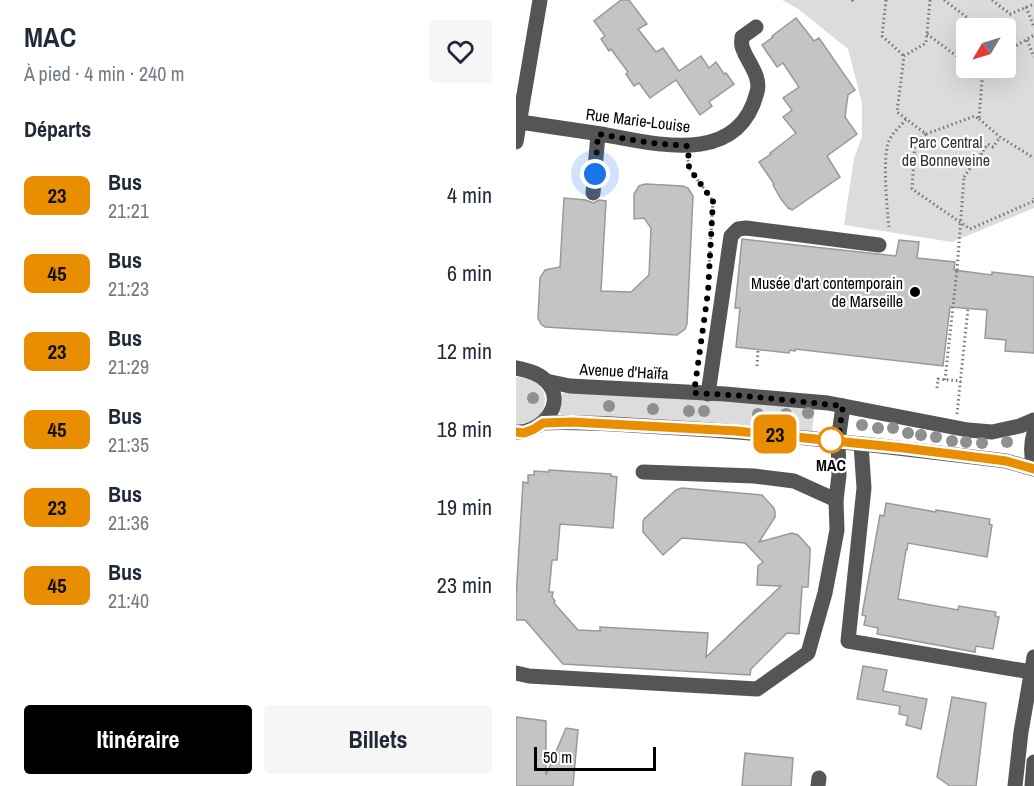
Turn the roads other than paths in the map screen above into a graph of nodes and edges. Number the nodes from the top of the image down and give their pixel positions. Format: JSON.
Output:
{"nodes":[{"id":1,"x":540,"y":0,"type":"edge"},
{"id":2,"x":756,"y":27,"type":"dead end"},
{"id":3,"x":520,"y":122,"type":"junction"},
{"id":4,"x":598,"y":134,"type":"junction"},
{"id":5,"x":516,"y":142,"type":"edge"},
{"id":6,"x":593,"y":194,"type":"dead end"},
{"id":7,"x":879,"y":245,"type":"dead end"},
{"id":8,"x":516,"y":368,"type":"edge"},
{"id":9,"x":546,"y":381,"type":"junction"},
{"id":10,"x":708,"y":393,"type":"junction"},
{"id":11,"x":843,"y":406,"type":"junction"},
{"id":12,"x":1034,"y":420,"type":"edge"},
{"id":13,"x":543,"y":423,"type":"junction"},
{"id":14,"x":516,"y":432,"type":"edge"},
{"id":15,"x":1034,"y":433,"type":"edge"},
{"id":16,"x":838,"y":441,"type":"junction"},
{"id":17,"x":861,"y":444,"type":"junction"},
{"id":18,"x":1034,"y":469,"type":"edge"},
{"id":19,"x":643,"y":472,"type":"dead end"},
{"id":20,"x":836,"y":500,"type":"junction"},
{"id":21,"x":1034,"y":657,"type":"edge"},
{"id":22,"x":1031,"y":672,"type":"junction"},
{"id":23,"x":516,"y":673,"type":"edge"},
{"id":24,"x":1034,"y":762,"type":"edge"},
{"id":25,"x":1015,"y":786,"type":"edge"},
{"id":26,"x":1032,"y":786,"type":"edge"}],
"edges":[{"from":1,"to":3,"type":"street"},
{"from":2,"to":4,"type":"street","name":"Rue Marie-Louise"},
{"from":3,"to":4,"type":"street","name":"Rue Marie-Louise"},
{"from":3,"to":5,"type":"street"},
{"from":4,"to":6,"type":"street"},
{"from":7,"to":10,"type":"street"},
{"from":8,"to":9,"type":"street","name":"Avenue d'Haïfa"},
{"from":9,"to":10,"type":"street","name":"Avenue d'Haïfa"},
{"from":9,"to":13,"type":"street"},
{"from":10,"to":11,"type":"street","name":"Avenue d'Haïfa"},
{"from":11,"to":12,"type":"street","name":"Avenue d'Haïfa"},
{"from":11,"to":16,"type":"street"},
{"from":13,"to":14,"type":"street"},
{"from":13,"to":16,"type":"street"},
{"from":15,"to":18,"type":"street"},
{"from":16,"to":17,"type":"street"},
{"from":16,"to":20,"type":"street"},
{"from":17,"to":18,"type":"street"},
{"from":17,"to":22,"type":"street"},
{"from":19,"to":20,"type":"street"},
{"from":20,"to":23,"type":"street"},
{"from":21,"to":22,"type":"street"},
{"from":22,"to":25,"type":"street"},
{"from":24,"to":26,"type":"street"}]}
